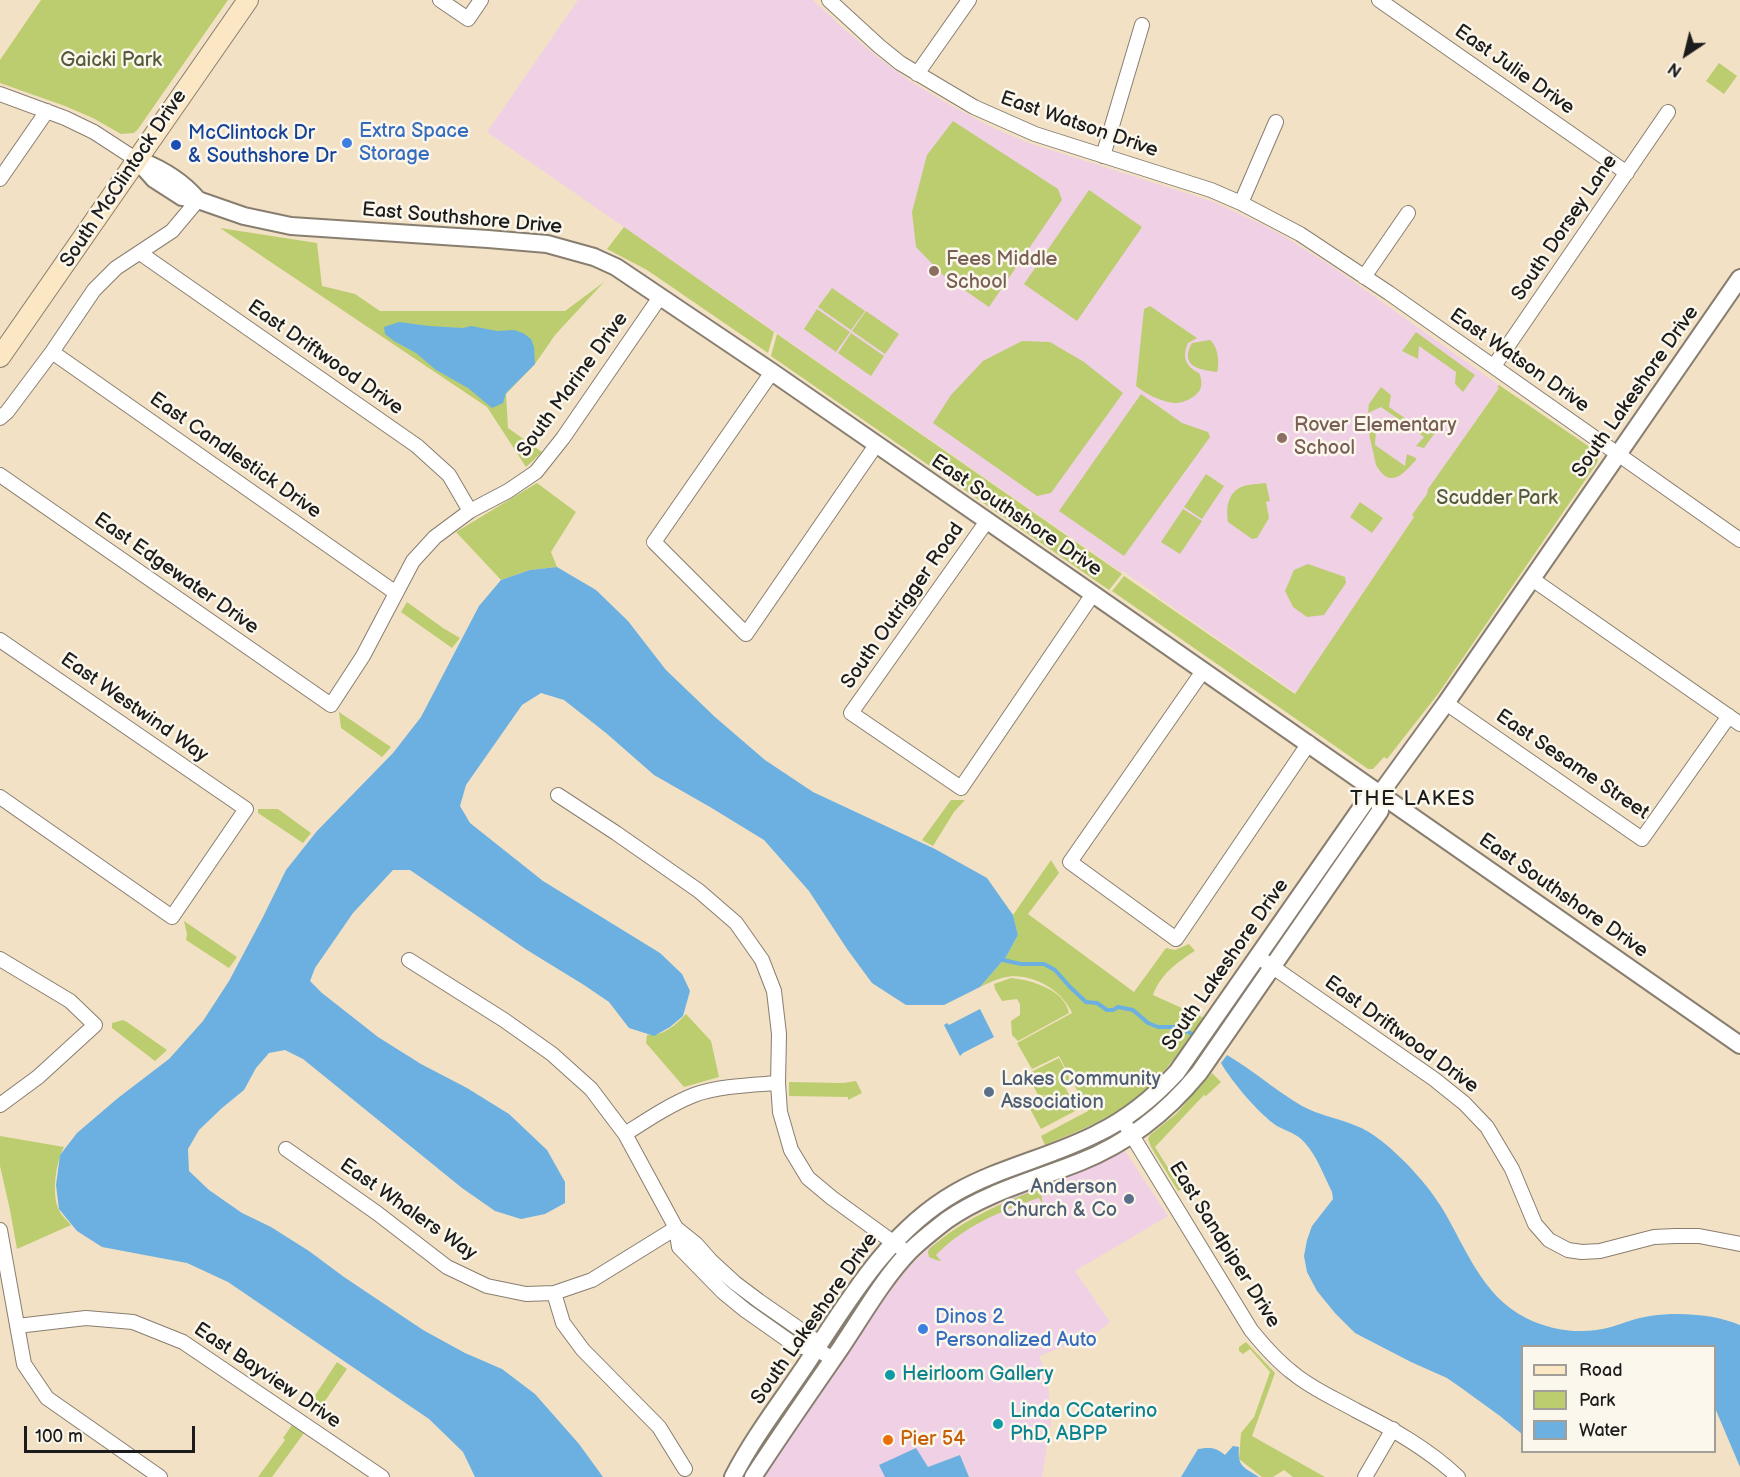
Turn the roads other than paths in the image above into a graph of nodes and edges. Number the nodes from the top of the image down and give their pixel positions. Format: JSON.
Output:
{"nodes":[{"id":1,"x":248,"y":0,"type":"edge"},
{"id":2,"x":440,"y":0,"type":"edge"},
{"id":3,"x":481,"y":0,"type":"edge"},
{"id":4,"x":829,"y":0,"type":"edge"},
{"id":5,"x":969,"y":0,"type":"edge"},
{"id":6,"x":1379,"y":0,"type":"edge"},
{"id":7,"x":1142,"y":25,"type":"dead end"},
{"id":8,"x":917,"y":74,"type":"junction"},
{"id":9,"x":0,"y":94,"type":"edge"},
{"id":10,"x":47,"y":111,"type":"junction"},
{"id":11,"x":1668,"y":112,"type":"dead end"},
{"id":12,"x":1276,"y":122,"type":"dead end"},
{"id":13,"x":1103,"y":156,"type":"junction"},
{"id":14,"x":138,"y":160,"type":"junction"},
{"id":15,"x":1627,"y":173,"type":"junction"},
{"id":16,"x":0,"y":179,"type":"edge"},
{"id":17,"x":198,"y":200,"type":"junction"},
{"id":18,"x":1241,"y":202,"type":"junction"},
{"id":19,"x":1408,"y":213,"type":"dead end"},
{"id":20,"x":140,"y":253,"type":"junction"},
{"id":21,"x":1364,"y":277,"type":"junction"},
{"id":22,"x":1740,"y":278,"type":"edge"},
{"id":23,"x":660,"y":297,"type":"junction"},
{"id":24,"x":52,"y":352,"type":"junction"},
{"id":25,"x":0,"y":357,"type":"edge"},
{"id":26,"x":1494,"y":366,"type":"junction"},
{"id":27,"x":772,"y":372,"type":"junction"},
{"id":28,"x":0,"y":418,"type":"edge"},
{"id":29,"x":876,"y":445,"type":"junction"},
{"id":30,"x":1618,"y":455,"type":"junction"},
{"id":31,"x":0,"y":475,"type":"edge"},
{"id":32,"x":470,"y":511,"type":"junction"},
{"id":33,"x":987,"y":521,"type":"junction"},
{"id":34,"x":1740,"y":540,"type":"edge"},
{"id":35,"x":1532,"y":579,"type":"junction"},
{"id":36,"x":396,"y":593,"type":"junction"},
{"id":37,"x":1093,"y":594,"type":"junction"},
{"id":38,"x":0,"y":640,"type":"edge"},
{"id":39,"x":1203,"y":671,"type":"junction"},
{"id":40,"x":1446,"y":703,"type":"junction"},
{"id":41,"x":331,"y":705,"type":"joint"},
{"id":42,"x":1734,"y":720,"type":"edge"},
{"id":43,"x":1309,"y":743,"type":"junction"},
{"id":44,"x":1380,"y":794,"type":"junction"},
{"id":45,"x":558,"y":795,"type":"dead end"},
{"id":46,"x":0,"y":797,"type":"edge"},
{"id":47,"x":1257,"y":956,"type":"junction"},
{"id":48,"x":0,"y":959,"type":"edge"},
{"id":49,"x":409,"y":960,"type":"dead end"},
{"id":50,"x":1273,"y":967,"type":"junction"},
{"id":51,"x":1740,"y":1045,"type":"edge"},
{"id":52,"x":778,"y":1083,"type":"junction"},
{"id":53,"x":0,"y":1105,"type":"edge"},
{"id":54,"x":1122,"y":1119,"type":"junction"},
{"id":55,"x":625,"y":1134,"type":"junction"},
{"id":56,"x":1132,"y":1136,"type":"junction"},
{"id":57,"x":286,"y":1149,"type":"dead end"},
{"id":58,"x":1040,"y":1157,"type":"junction"},
{"id":59,"x":1046,"y":1175,"type":"junction"},
{"id":60,"x":676,"y":1228,"type":"junction"},
{"id":61,"x":0,"y":1230,"type":"edge"},
{"id":62,"x":894,"y":1242,"type":"junction"},
{"id":63,"x":1740,"y":1244,"type":"edge"},
{"id":64,"x":907,"y":1254,"type":"junction"},
{"id":65,"x":554,"y":1293,"type":"junction"},
{"id":66,"x":17,"y":1326,"type":"junction"},
{"id":67,"x":816,"y":1349,"type":"junction"},
{"id":68,"x":833,"y":1359,"type":"junction"},
{"id":69,"x":1393,"y":1429,"type":"junction"},
{"id":70,"x":685,"y":1469,"type":"dead end"},
{"id":71,"x":160,"y":1477,"type":"edge"},
{"id":72,"x":382,"y":1477,"type":"edge"},
{"id":73,"x":733,"y":1477,"type":"edge"},
{"id":74,"x":753,"y":1477,"type":"edge"},
{"id":75,"x":1365,"y":1477,"type":"edge"},
{"id":76,"x":1458,"y":1477,"type":"edge"}],
"edges":[{"from":1,"to":14,"type":"main road","name":"South McClintock Drive"},
{"from":2,"to":3,"type":"street"},
{"from":4,"to":8,"type":"street","name":"East Watson Drive"},
{"from":5,"to":8,"type":"street"},
{"from":6,"to":15,"type":"street","name":"East Julie Drive"},
{"from":7,"to":13,"type":"street"},
{"from":8,"to":13,"type":"street","name":"East Watson Drive"},
{"from":9,"to":10,"type":"street"},
{"from":10,"to":14,"type":"street"},
{"from":10,"to":16,"type":"street"},
{"from":11,"to":15,"type":"street","name":"South Dorsey Lane"},
{"from":12,"to":18,"type":"street"},
{"from":13,"to":18,"type":"street","name":"East Watson Drive"},
{"from":14,"to":17,"type":"street","name":"East Southshore Drive"},
{"from":14,"to":25,"type":"main road","name":"South McClintock Drive"},
{"from":15,"to":26,"type":"street","name":"South Dorsey Lane"},
{"from":17,"to":20,"type":"street"},
{"from":17,"to":23,"type":"street","name":"East Southshore Drive"},
{"from":18,"to":21,"type":"street","name":"East Watson Drive"},
{"from":19,"to":21,"type":"street"},
{"from":20,"to":24,"type":"street"},
{"from":20,"to":32,"type":"street","name":"East Driftwood Drive"},
{"from":21,"to":26,"type":"street","name":"East Watson Drive"},
{"from":22,"to":30,"type":"street","name":"South Lakeshore Drive"},
{"from":23,"to":27,"type":"street","name":"East Southshore Drive"},
{"from":23,"to":32,"type":"street","name":"South Marine Drive"},
{"from":24,"to":28,"type":"street"},
{"from":24,"to":36,"type":"street","name":"East Candlestick Drive"},
{"from":26,"to":30,"type":"street","name":"East Watson Drive"},
{"from":27,"to":29,"type":"street","name":"East Southshore Drive"},
{"from":27,"to":29,"type":"street"},
{"from":29,"to":33,"type":"street","name":"East Southshore Drive"},
{"from":30,"to":34,"type":"street","name":"East Watson Drive"},
{"from":30,"to":35,"type":"street","name":"South Lakeshore Drive"},
{"from":31,"to":41,"type":"street","name":"East Edgewater Drive"},
{"from":32,"to":36,"type":"street","name":"South Marine Drive"},
{"from":33,"to":37,"type":"street","name":"East Southshore Drive"},
{"from":33,"to":37,"type":"street","name":"South Outrigger Road"},
{"from":35,"to":40,"type":"street","name":"South Lakeshore Drive"},
{"from":35,"to":42,"type":"street"},
{"from":36,"to":41,"type":"street","name":"South Marine Drive"},
{"from":37,"to":39,"type":"street","name":"East Southshore Drive"},
{"from":38,"to":46,"type":"street","name":"East Westwind Way"},
{"from":39,"to":43,"type":"street","name":"East Southshore Drive"},
{"from":39,"to":43,"type":"street"},
{"from":40,"to":42,"type":"street","name":"East Sesame Street"},
{"from":40,"to":44,"type":"street","name":"South Lakeshore Drive"},
{"from":43,"to":44,"type":"street","name":"East Southshore Drive"},
{"from":44,"to":47,"type":"street","name":"South Lakeshore Drive"},
{"from":44,"to":50,"type":"street","name":"South Lakeshore Drive"},
{"from":44,"to":51,"type":"street","name":"East Southshore Drive"},
{"from":45,"to":52,"type":"street"},
{"from":47,"to":50,"type":"street","name":"East Driftwood Drive"},
{"from":47,"to":54,"type":"street","name":"South Lakeshore Drive"},
{"from":48,"to":53,"type":"street"},
{"from":49,"to":55,"type":"street"},
{"from":50,"to":56,"type":"street","name":"South Lakeshore Drive"},
{"from":50,"to":63,"type":"street","name":"East Driftwood Drive"},
{"from":52,"to":55,"type":"street"},
{"from":52,"to":62,"type":"street"},
{"from":54,"to":56,"type":"street","name":"East Sandpiper Drive"},
{"from":54,"to":58,"type":"street","name":"South Lakeshore Drive"},
{"from":55,"to":60,"type":"street"},
{"from":56,"to":59,"type":"street","name":"South Lakeshore Drive"},
{"from":56,"to":69,"type":"street","name":"East Sandpiper Drive"},
{"from":57,"to":65,"type":"street","name":"East Whalers Way"},
{"from":58,"to":59,"type":"street"},
{"from":58,"to":62,"type":"street","name":"South Lakeshore Drive"},
{"from":59,"to":64,"type":"street","name":"South Lakeshore Drive"},
{"from":60,"to":65,"type":"street","name":"East Whalers Way"},
{"from":60,"to":67,"type":"street"},
{"from":61,"to":66,"type":"street"},
{"from":62,"to":64,"type":"street"},
{"from":62,"to":67,"type":"street","name":"South Lakeshore Drive"},
{"from":64,"to":68,"type":"street","name":"South Lakeshore Drive"},
{"from":65,"to":70,"type":"street"},
{"from":66,"to":71,"type":"street"},
{"from":66,"to":72,"type":"street","name":"East Bayview Drive"},
{"from":67,"to":68,"type":"street"},
{"from":67,"to":73,"type":"street","name":"South Lakeshore Drive"},
{"from":68,"to":74,"type":"street","name":"South Lakeshore Drive"},
{"from":69,"to":75,"type":"street"},
{"from":69,"to":76,"type":"street","name":"East Sandpiper Drive"}]}
